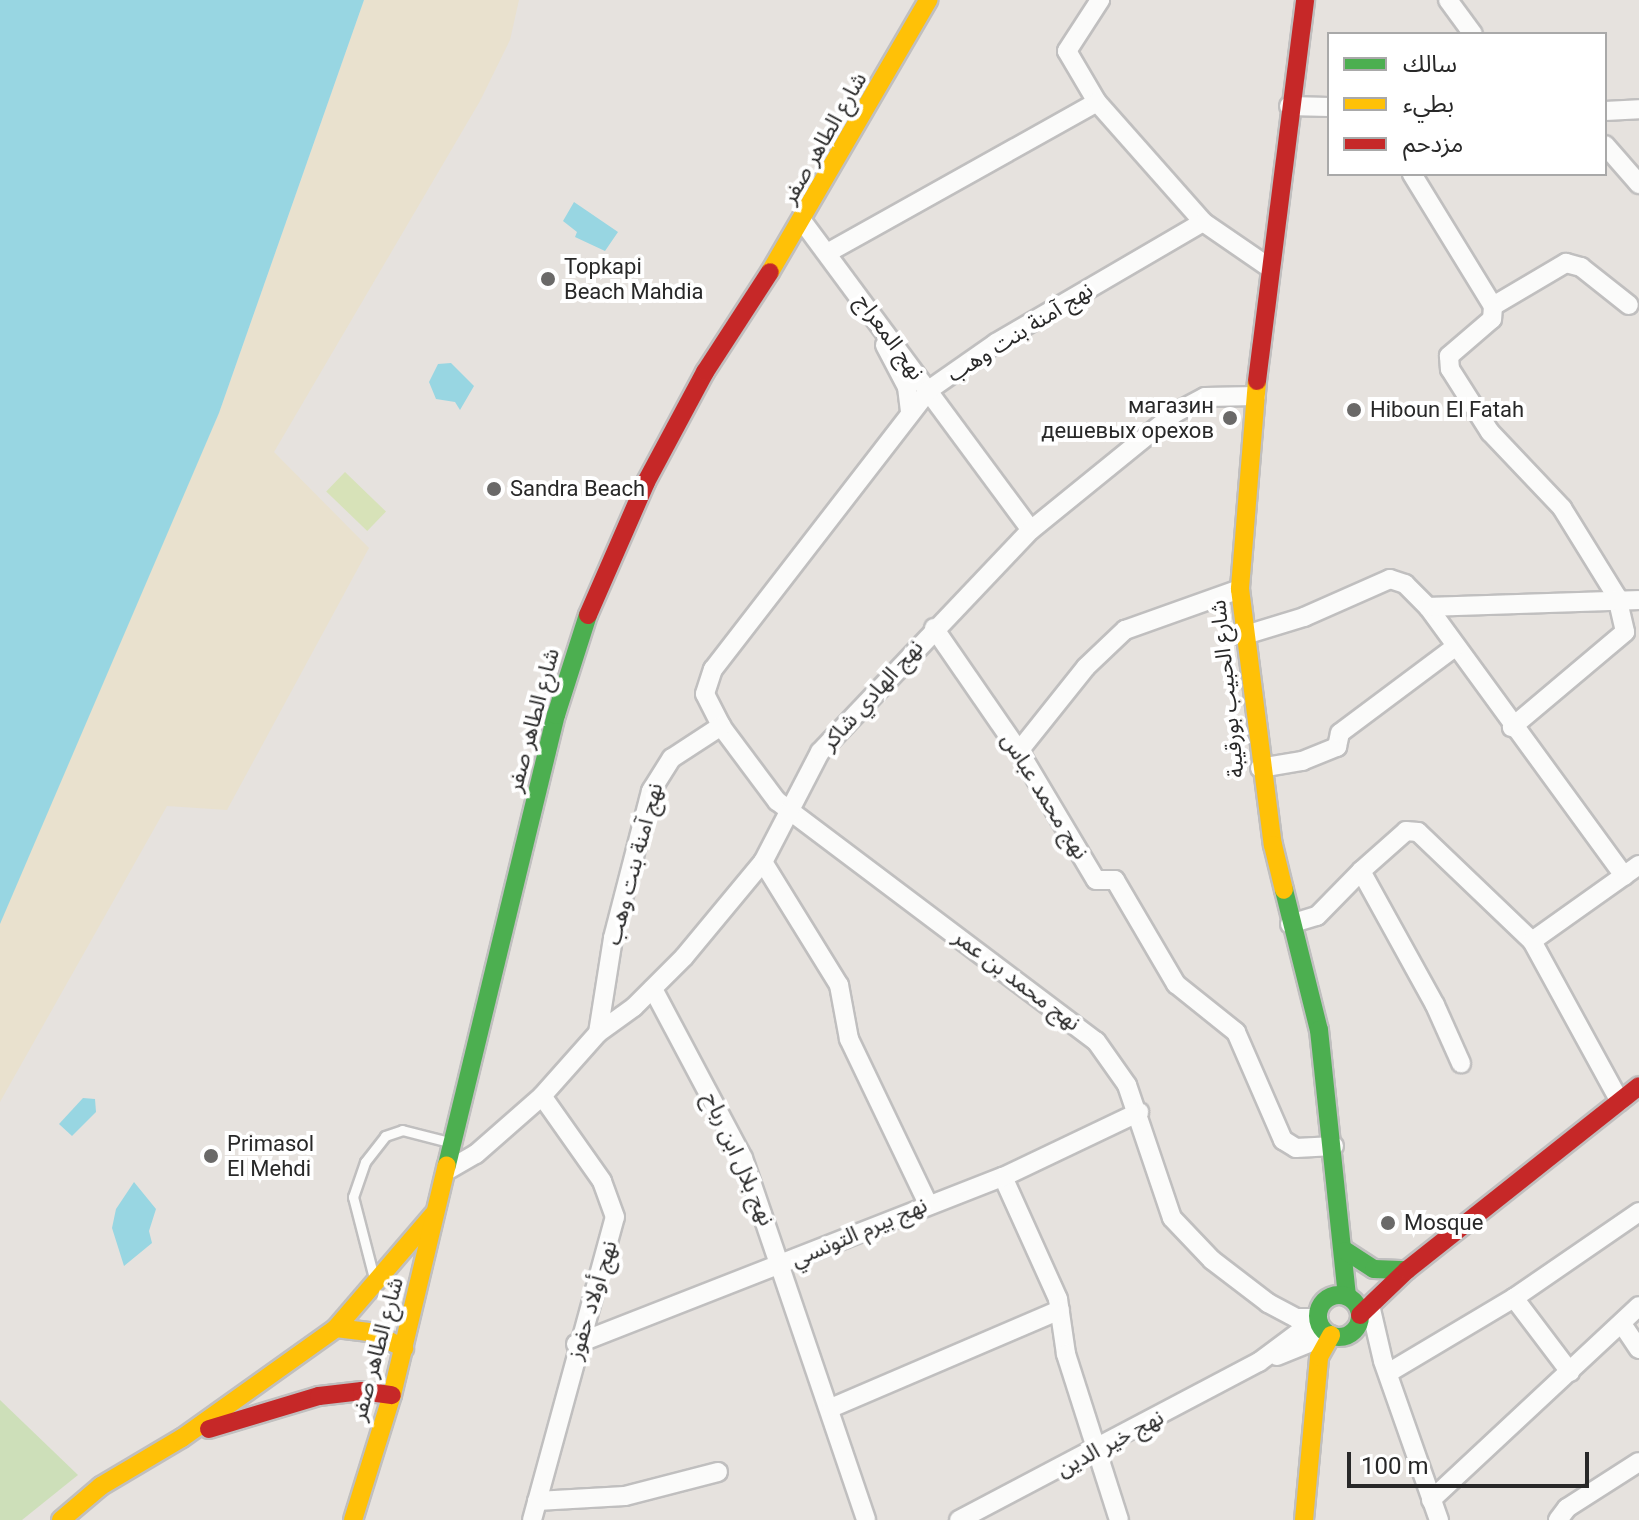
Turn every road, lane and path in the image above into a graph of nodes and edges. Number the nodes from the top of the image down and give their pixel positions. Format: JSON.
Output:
{"nodes":[{"id":1,"x":928,"y":0,"type":"edge"},
{"id":2,"x":1100,"y":0,"type":"edge"},
{"id":3,"x":1305,"y":0,"type":"edge"},
{"id":4,"x":1448,"y":0,"type":"edge"},
{"id":5,"x":1472,"y":32,"type":"edge"},
{"id":6,"x":1097,"y":102,"type":"junction"},
{"id":7,"x":1289,"y":106,"type":"junction"},
{"id":8,"x":1327,"y":107,"type":"edge"},
{"id":9,"x":1639,"y":109,"type":"edge"},
{"id":10,"x":1607,"y":111,"type":"edge"},
{"id":11,"x":1607,"y":147,"type":"edge"},
{"id":12,"x":1413,"y":176,"type":"edge"},
{"id":13,"x":1639,"y":184,"type":"edge"},
{"id":14,"x":803,"y":222,"type":"junction"},
{"id":15,"x":1203,"y":222,"type":"junction"},
{"id":16,"x":829,"y":252,"type":"junction"},
{"id":17,"x":1270,"y":268,"type":"junction"},
{"id":18,"x":852,"y":284,"type":"junction"},
{"id":19,"x":1629,"y":305,"type":"dead end"},
{"id":20,"x":1493,"y":306,"type":"junction"},
{"id":21,"x":929,"y":390,"type":"junction"},
{"id":22,"x":1256,"y":396,"type":"junction"},
{"id":23,"x":910,"y":412,"type":"junction"},
{"id":24,"x":1031,"y":530,"type":"junction"},
{"id":25,"x":1240,"y":589,"type":"junction"},
{"id":26,"x":1617,"y":597,"type":"junction"},
{"id":27,"x":1639,"y":600,"type":"edge"},
{"id":28,"x":1428,"y":607,"type":"junction"},
{"id":29,"x":934,"y":628,"type":"junction"},
{"id":30,"x":1242,"y":636,"type":"junction"},
{"id":31,"x":1455,"y":647,"type":"junction"},
{"id":32,"x":705,"y":694,"type":"joint"},
{"id":33,"x":721,"y":726,"type":"junction"},
{"id":34,"x":1512,"y":727,"type":"junction"},
{"id":35,"x":1019,"y":751,"type":"junction"},
{"id":36,"x":1260,"y":768,"type":"junction"},
{"id":37,"x":791,"y":813,"type":"junction"},
{"id":38,"x":763,"y":862,"type":"junction"},
{"id":39,"x":1632,"y":870,"type":"edge"},
{"id":40,"x":1361,"y":871,"type":"junction"},
{"id":41,"x":1290,"y":924,"type":"junction"},
{"id":42,"x":1532,"y":941,"type":"junction"},
{"id":43,"x":653,"y":989,"type":"junction"},
{"id":44,"x":598,"y":1033,"type":"junction"},
{"id":45,"x":1461,"y":1063,"type":"dead end"},
{"id":46,"x":1639,"y":1086,"type":"edge"},
{"id":47,"x":542,"y":1096,"type":"junction"},
{"id":48,"x":1620,"y":1102,"type":"junction"},
{"id":49,"x":1139,"y":1112,"type":"junction"},
{"id":50,"x":454,"y":1143,"type":"junction"},
{"id":51,"x":1334,"y":1146,"type":"junction"},
{"id":52,"x":448,"y":1170,"type":"junction"},
{"id":53,"x":1003,"y":1177,"type":"junction"},
{"id":54,"x":927,"y":1202,"type":"junction"},
{"id":55,"x":437,"y":1209,"type":"junction"},
{"id":56,"x":1639,"y":1212,"type":"edge"},
{"id":57,"x":1338,"y":1224,"type":"junction"},
{"id":58,"x":1346,"y":1251,"type":"junction"},
{"id":59,"x":782,"y":1264,"type":"junction"},
{"id":60,"x":1407,"y":1270,"type":"junction"},
{"id":61,"x":376,"y":1285,"type":"junction"},
{"id":62,"x":1348,"y":1297,"type":"junction"},
{"id":63,"x":1514,"y":1298,"type":"junction"},
{"id":64,"x":1325,"y":1300,"type":"junction"},
{"id":65,"x":1268,"y":1303,"type":"junction"},
{"id":66,"x":1639,"y":1306,"type":"edge"},
{"id":67,"x":1060,"y":1310,"type":"junction"},
{"id":68,"x":1365,"y":1310,"type":"junction"},
{"id":69,"x":1318,"y":1318,"type":"junction"},
{"id":70,"x":1622,"y":1324,"type":"junction"},
{"id":71,"x":336,"y":1328,"type":"junction"},
{"id":72,"x":1330,"y":1335,"type":"junction"},
{"id":73,"x":576,"y":1344,"type":"junction"},
{"id":74,"x":1308,"y":1347,"type":"junction"},
{"id":75,"x":404,"y":1348,"type":"junction"},
{"id":76,"x":1639,"y":1349,"type":"edge"},
{"id":77,"x":1570,"y":1372,"type":"junction"},
{"id":78,"x":1388,"y":1373,"type":"junction"},
{"id":79,"x":392,"y":1395,"type":"junction"},
{"id":80,"x":831,"y":1408,"type":"junction"},
{"id":81,"x":182,"y":1438,"type":"junction"},
{"id":82,"x":1095,"y":1453,"type":"junction"},
{"id":83,"x":1639,"y":1462,"type":"edge"},
{"id":84,"x":718,"y":1472,"type":"dead end"},
{"id":85,"x":1431,"y":1500,"type":"junction"},
{"id":86,"x":537,"y":1501,"type":"junction"},
{"id":87,"x":61,"y":1520,"type":"edge"},
{"id":88,"x":353,"y":1520,"type":"edge"},
{"id":89,"x":532,"y":1520,"type":"edge"},
{"id":90,"x":866,"y":1520,"type":"edge"},
{"id":91,"x":959,"y":1520,"type":"edge"},
{"id":92,"x":1119,"y":1520,"type":"edge"},
{"id":93,"x":1304,"y":1520,"type":"edge"},
{"id":94,"x":1439,"y":1520,"type":"edge"},
{"id":95,"x":1558,"y":1520,"type":"edge"}],
"edges":[{"from":1,"to":14,"type":"main road","name":"شارع الطاهر صفر"},
{"from":2,"to":6,"type":"street"},
{"from":3,"to":7,"type":"main road","name":"شارع الحبيب بورقيبة"},
{"from":4,"to":5,"type":"street"},
{"from":6,"to":15,"type":"street"},
{"from":6,"to":16,"type":"street"},
{"from":7,"to":8,"type":"street"},
{"from":7,"to":17,"type":"main road","name":"شارع الحبيب بورقيبة"},
{"from":9,"to":10,"type":"street"},
{"from":11,"to":13,"type":"street"},
{"from":12,"to":20,"type":"street"},
{"from":14,"to":16,"type":"street","name":"نهج المعراج"},
{"from":14,"to":50,"type":"main road","name":"شارع الطاهر صفر"},
{"from":15,"to":17,"type":"street"},
{"from":15,"to":21,"type":"street","name":"نهج آمنة بنت وهب"},
{"from":16,"to":18,"type":"street","name":"نهج المعراج"},
{"from":17,"to":22,"type":"main road","name":"شارع الحبيب بورقيبة"},
{"from":18,"to":21,"type":"street","name":"نهج المعراج"},
{"from":18,"to":23,"type":"street"},
{"from":19,"to":20,"type":"street"},
{"from":20,"to":26,"type":"street"},
{"from":21,"to":23,"type":"street","name":"نهج آمنة بنت وهب"},
{"from":21,"to":24,"type":"street","name":"نهج المعراج"},
{"from":22,"to":24,"type":"street","name":"نهج الهادي شاكر"},
{"from":22,"to":25,"type":"main road","name":"شارع الحبيب بورقيبة"},
{"from":23,"to":32,"type":"street","name":"نهج آمنة بنت وهب"},
{"from":24,"to":29,"type":"street","name":"نهج الهادي شاكر"},
{"from":25,"to":30,"type":"main road","name":"شارع الحبيب بورقيبة"},
{"from":25,"to":35,"type":"street"},
{"from":26,"to":27,"type":"street"},
{"from":26,"to":28,"type":"street"},
{"from":26,"to":34,"type":"street"},
{"from":28,"to":30,"type":"street"},
{"from":28,"to":31,"type":"street"},
{"from":29,"to":35,"type":"street","name":"نهج محمد عباس"},
{"from":29,"to":37,"type":"street","name":"نهج الهادي شاكر"},
{"from":30,"to":36,"type":"main road","name":"شارع الحبيب بورقيبة"},
{"from":31,"to":34,"type":"street"},
{"from":31,"to":36,"type":"street"},
{"from":32,"to":33,"type":"street","name":"نهج محمد بن عمر"},
{"from":33,"to":37,"type":"street","name":"نهج محمد بن عمر"},
{"from":33,"to":44,"type":"street","name":"نهج آمنة بنت وهب"},
{"from":34,"to":39,"type":"street"},
{"from":35,"to":51,"type":"street","name":"نهج محمد عباس"},
{"from":36,"to":41,"type":"main road","name":"شارع الحبيب بورقيبة"},
{"from":37,"to":38,"type":"street","name":"نهج الهادي شاكر"},
{"from":37,"to":49,"type":"street","name":"نهج محمد بن عمر"},
{"from":38,"to":43,"type":"street","name":"نهج الهادي شاكر"},
{"from":38,"to":54,"type":"street"},
{"from":39,"to":42,"type":"street"},
{"from":40,"to":41,"type":"street"},
{"from":40,"to":42,"type":"street"},
{"from":40,"to":45,"type":"street"},
{"from":41,"to":51,"type":"main road","name":"شارع الحبيب بورقيبة"},
{"from":42,"to":48,"type":"street"},
{"from":43,"to":44,"type":"street","name":"نهج الهادي شاكر"},
{"from":43,"to":59,"type":"street","name":"نهج بلال ابن رباح"},
{"from":44,"to":47,"type":"street","name":"نهج الهادي شاكر"},
{"from":46,"to":48,"type":"main road"},
{"from":47,"to":52,"type":"street","name":"نهج الهادي شاكر"},
{"from":47,"to":73,"type":"street","name":"نهج أولاد حفوز"},
{"from":48,"to":60,"type":"main road"},
{"from":49,"to":53,"type":"street","name":"نهج بيرم التونسي"},
{"from":49,"to":65,"type":"street","name":"نهج محمد بن عمر"},
{"from":50,"to":52,"type":"main road","name":"شارع الطاهر صفر"},
{"from":50,"to":61,"type":"lane"},
{"from":51,"to":57,"type":"main road","name":"شارع الحبيب بورقيبة"},
{"from":52,"to":55,"type":"main road","name":"شارع الطاهر صفر"},
{"from":53,"to":54,"type":"street","name":"نهج بيرم التونسي"},
{"from":53,"to":67,"type":"street"},
{"from":54,"to":59,"type":"street","name":"نهج بيرم التونسي"},
{"from":55,"to":61,"type":"main road"},
{"from":55,"to":75,"type":"main road","name":"شارع الطاهر صفر"},
{"from":56,"to":63,"type":"street"},
{"from":57,"to":58,"type":"main road","name":"شارع الحبيب بورقيبة"},
{"from":57,"to":64,"type":"main road","name":"شارع الحبيب بورقيبة"},
{"from":58,"to":60,"type":"main road"},
{"from":58,"to":62,"type":"main road","name":"شارع الحبيب بورقيبة"},
{"from":59,"to":73,"type":"street","name":"نهج بيرم التونسي"},
{"from":59,"to":80,"type":"street","name":"نهج بلال ابن رباح"},
{"from":60,"to":62,"type":"main road"},
{"from":60,"to":68,"type":"main road"},
{"from":61,"to":71,"type":"main road"},
{"from":62,"to":64,"type":"main road"},
{"from":62,"to":68,"type":"main road"},
{"from":63,"to":77,"type":"street"},
{"from":63,"to":78,"type":"street"},
{"from":64,"to":69,"type":"main road"},
{"from":65,"to":69,"type":"street","name":"نهج محمد بن عمر"},
{"from":65,"to":74,"type":"street"},
{"from":66,"to":70,"type":"street"},
{"from":67,"to":80,"type":"street"},
{"from":67,"to":82,"type":"street"},
{"from":68,"to":72,"type":"main road"},
{"from":68,"to":78,"type":"street"},
{"from":69,"to":72,"type":"main road"},
{"from":69,"to":74,"type":"street","name":"نهج خير الدين"},
{"from":70,"to":76,"type":"street"},
{"from":70,"to":77,"type":"street"},
{"from":71,"to":75,"type":"main road"},
{"from":71,"to":81,"type":"main road"},
{"from":72,"to":74,"type":"street","name":"نهج خير الدين"},
{"from":73,"to":86,"type":"street","name":"نهج أولاد حفوز"},
{"from":74,"to":82,"type":"street","name":"نهج خير الدين"},
{"from":74,"to":93,"type":"main road"},
{"from":75,"to":79,"type":"main road","name":"شارع الطاهر صفر"},
{"from":77,"to":85,"type":"street"},
{"from":78,"to":85,"type":"street"},
{"from":79,"to":81,"type":"main road"},
{"from":79,"to":88,"type":"main road","name":"شارع الطاهر صفر"},
{"from":80,"to":90,"type":"street","name":"نهج بلال ابن رباح"},
{"from":81,"to":87,"type":"main road"},
{"from":82,"to":91,"type":"street","name":"نهج خير الدين"},
{"from":82,"to":92,"type":"street"},
{"from":83,"to":95,"type":"street"},
{"from":84,"to":86,"type":"street"},
{"from":85,"to":94,"type":"street"},
{"from":86,"to":89,"type":"street","name":"نهج أولاد حفوز"}]}
